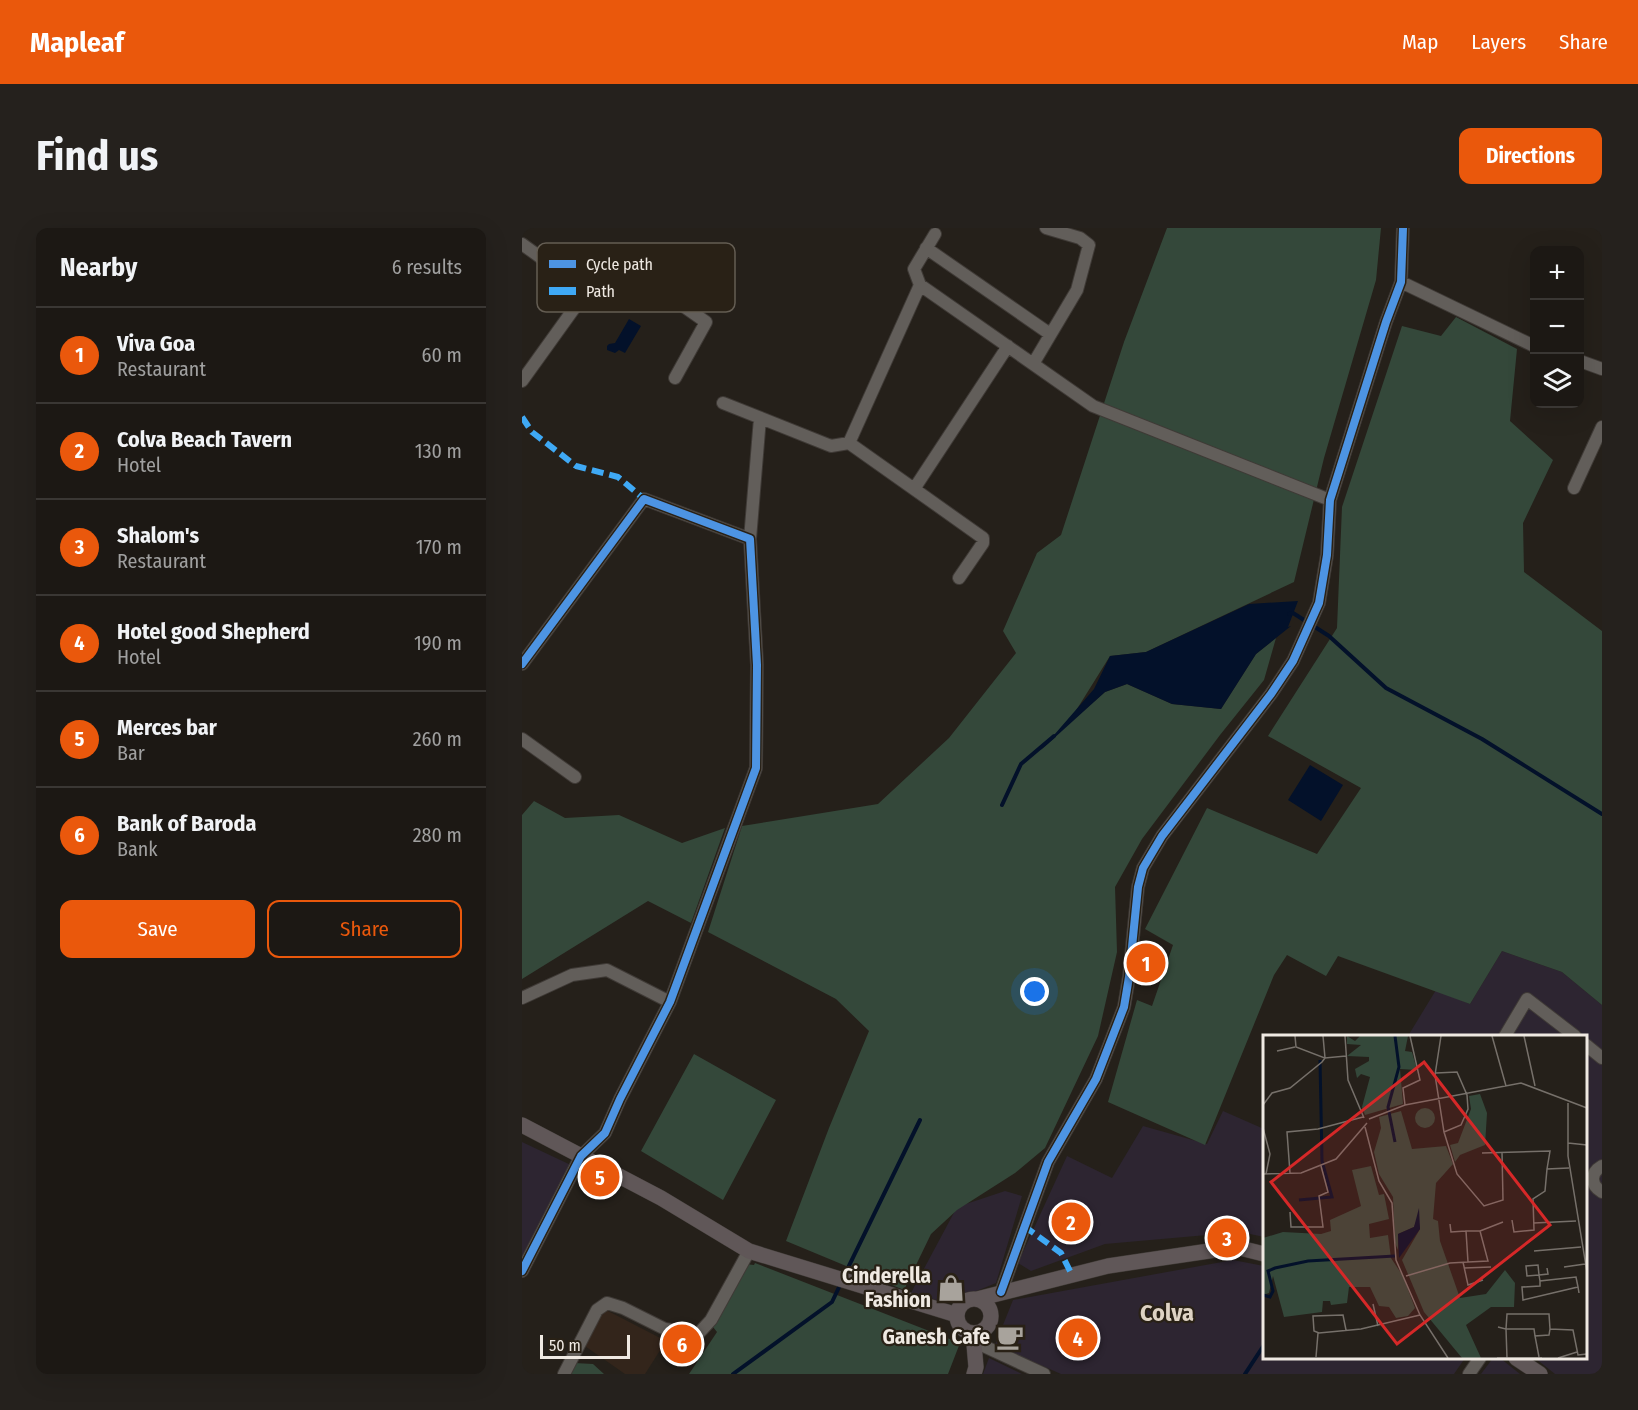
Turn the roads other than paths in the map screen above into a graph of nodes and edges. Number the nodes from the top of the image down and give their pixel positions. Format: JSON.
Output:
{"nodes":[{"id":1,"x":1046,"y":228,"type":"edge"},
{"id":2,"x":1403,"y":228,"type":"edge"},
{"id":3,"x":935,"y":234,"type":"dead end"},
{"id":4,"x":522,"y":244,"type":"edge"},
{"id":5,"x":926,"y":248,"type":"junction"},
{"id":6,"x":537,"y":255,"type":"edge"},
{"id":7,"x":1401,"y":282,"type":"junction"},
{"id":8,"x":920,"y":285,"type":"junction"},
{"id":9,"x":572,"y":312,"type":"edge"},
{"id":10,"x":692,"y":312,"type":"edge"},
{"id":11,"x":1050,"y":334,"type":"junction"},
{"id":12,"x":1530,"y":344,"type":"edge"},
{"id":13,"x":1008,"y":346,"type":"junction"},
{"id":14,"x":1584,"y":362,"type":"edge"},
{"id":15,"x":1033,"y":364,"type":"junction"},
{"id":16,"x":1602,"y":369,"type":"edge"},
{"id":17,"x":675,"y":378,"type":"dead end"},
{"id":18,"x":522,"y":381,"type":"edge"},
{"id":19,"x":723,"y":404,"type":"dead end"},
{"id":20,"x":760,"y":418,"type":"junction"},
{"id":21,"x":1602,"y":428,"type":"edge"},
{"id":22,"x":849,"y":443,"type":"junction"},
{"id":23,"x":1574,"y":488,"type":"dead end"},
{"id":24,"x":914,"y":489,"type":"junction"},
{"id":25,"x":1330,"y":500,"type":"junction"},
{"id":26,"x":750,"y":539,"type":"junction"},
{"id":27,"x":958,"y":578,"type":"dead end"},
{"id":28,"x":522,"y":664,"type":"edge"},
{"id":29,"x":522,"y":739,"type":"edge"},
{"id":30,"x":575,"y":777,"type":"dead end"},
{"id":31,"x":522,"y":998,"type":"edge"},
{"id":32,"x":670,"y":1002,"type":"junction"},
{"id":33,"x":1506,"y":1035,"type":"edge"},
{"id":34,"x":1574,"y":1035,"type":"edge"},
{"id":35,"x":1587,"y":1046,"type":"edge"},
{"id":36,"x":1602,"y":1058,"type":"edge"},
{"id":37,"x":522,"y":1125,"type":"edge"},
{"id":38,"x":581,"y":1156,"type":"junction"},
{"id":39,"x":1602,"y":1166,"type":"edge"},
{"id":40,"x":1602,"y":1192,"type":"edge"},
{"id":41,"x":749,"y":1251,"type":"junction"},
{"id":42,"x":1263,"y":1254,"type":"edge"},
{"id":43,"x":522,"y":1271,"type":"edge"},
{"id":44,"x":1001,"y":1292,"type":"junction"},
{"id":45,"x":977,"y":1299,"type":"junction"},
{"id":46,"x":991,"y":1313,"type":"junction"},
{"id":47,"x":957,"y":1315,"type":"junction"},
{"id":48,"x":974,"y":1338,"type":"junction"},
{"id":49,"x":1479,"y":1359,"type":"edge"},
{"id":50,"x":1518,"y":1359,"type":"edge"},
{"id":51,"x":564,"y":1374,"type":"edge"},
{"id":52,"x":974,"y":1374,"type":"edge"},
{"id":53,"x":1044,"y":1374,"type":"edge"},
{"id":54,"x":1469,"y":1374,"type":"edge"},
{"id":55,"x":1540,"y":1374,"type":"edge"}],
"edges":[{"from":1,"to":11,"type":"street"},
{"from":2,"to":7,"type":"street"},
{"from":3,"to":5,"type":"street"},
{"from":4,"to":6,"type":"street"},
{"from":5,"to":8,"type":"street"},
{"from":5,"to":11,"type":"street"},
{"from":7,"to":12,"type":"street"},
{"from":7,"to":25,"type":"street"},
{"from":8,"to":13,"type":"street"},
{"from":8,"to":22,"type":"street"},
{"from":9,"to":18,"type":"street"},
{"from":10,"to":17,"type":"street"},
{"from":11,"to":15,"type":"street"},
{"from":13,"to":15,"type":"street"},
{"from":13,"to":24,"type":"street"},
{"from":14,"to":16,"type":"street"},
{"from":15,"to":25,"type":"street"},
{"from":19,"to":20,"type":"street"},
{"from":20,"to":22,"type":"street"},
{"from":20,"to":26,"type":"street"},
{"from":21,"to":23,"type":"street"},
{"from":22,"to":24,"type":"street"},
{"from":24,"to":27,"type":"street"},
{"from":25,"to":44,"type":"street"},
{"from":26,"to":28,"type":"street"},
{"from":26,"to":32,"type":"street"},
{"from":29,"to":30,"type":"street"},
{"from":31,"to":32,"type":"street"},
{"from":32,"to":38,"type":"street"},
{"from":33,"to":34,"type":"street"},
{"from":35,"to":36,"type":"street"},
{"from":37,"to":38,"type":"main road"},
{"from":38,"to":41,"type":"main road"},
{"from":38,"to":43,"type":"street"},
{"from":39,"to":40,"type":"street"},
{"from":41,"to":47,"type":"main road"},
{"from":41,"to":51,"type":"street"},
{"from":42,"to":44,"type":"main road"},
{"from":44,"to":45,"type":"main road"},
{"from":44,"to":46,"type":"main road"},
{"from":45,"to":46,"type":"main road"},
{"from":45,"to":47,"type":"main road"},
{"from":46,"to":48,"type":"main road"},
{"from":47,"to":48,"type":"main road"},
{"from":48,"to":52,"type":"main road"},
{"from":48,"to":53,"type":"street"},
{"from":49,"to":54,"type":"street"},
{"from":50,"to":55,"type":"main road"}]}
